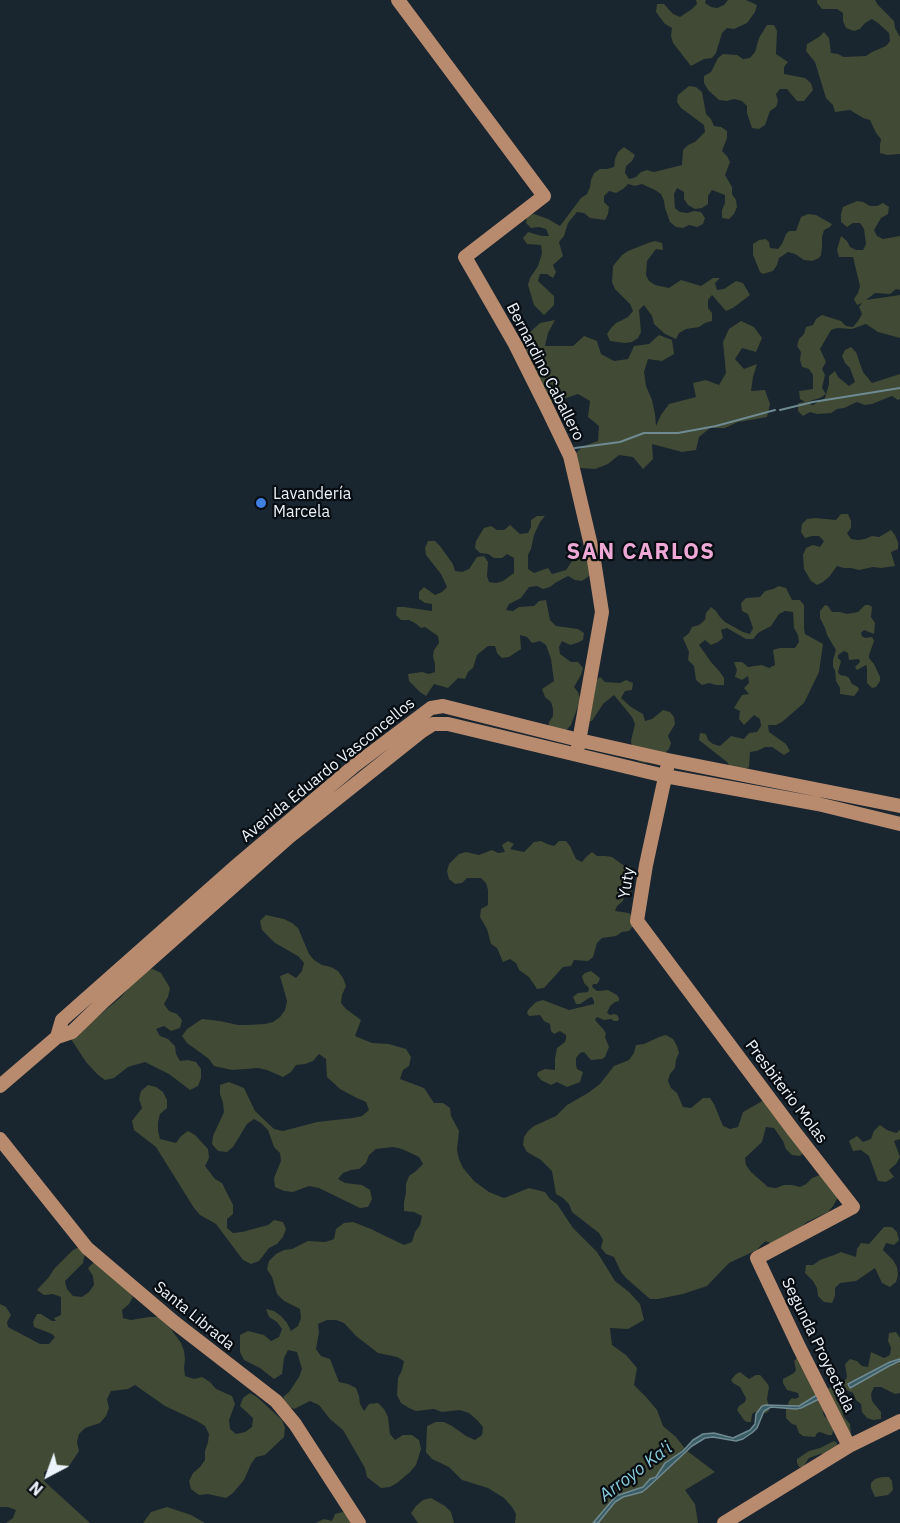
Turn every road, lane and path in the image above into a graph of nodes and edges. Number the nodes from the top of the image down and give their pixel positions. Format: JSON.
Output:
{"nodes":[{"id":1,"x":398,"y":0,"type":"edge"},
{"id":2,"x":579,"y":740,"type":"junction"},
{"id":3,"x":576,"y":755,"type":"junction"},
{"id":4,"x":668,"y":760,"type":"junction"},
{"id":5,"x":665,"y":776,"type":"junction"},
{"id":6,"x":900,"y":806,"type":"edge"},
{"id":7,"x":900,"y":824,"type":"edge"},
{"id":8,"x":693,"y":995,"type":"joint"},
{"id":9,"x":57,"y":1037,"type":"junction"},
{"id":10,"x":0,"y":1086,"type":"edge"},
{"id":11,"x":0,"y":1139,"type":"edge"},
{"id":12,"x":757,"y":1258,"type":"joint"},
{"id":13,"x":900,"y":1421,"type":"edge"},
{"id":14,"x":849,"y":1446,"type":"junction"},
{"id":15,"x":359,"y":1523,"type":"edge"},
{"id":16,"x":724,"y":1523,"type":"edge"}],
"edges":[{"from":1,"to":2,"type":"street","name":"Bernardino Caballero"},
{"from":2,"to":3,"type":"street","name":"Bernardino Caballero"},
{"from":2,"to":4,"type":"street","name":"Avenida Eduardo Vasconcellos"},
{"from":2,"to":9,"type":"street","name":"Avenida Eduardo Vasconcellos"},
{"from":3,"to":5,"type":"street","name":"Avenida Eduardo Vasconcellos"},
{"from":3,"to":9,"type":"street","name":"Avenida Eduardo Vasconcellos"},
{"from":4,"to":5,"type":"street","name":"Yuty"},
{"from":4,"to":6,"type":"street","name":"Avenida Eduardo Vasconcellos"},
{"from":5,"to":7,"type":"street","name":"Avenida Eduardo Vasconcellos"},
{"from":5,"to":8,"type":"street","name":"Yuty"},
{"from":8,"to":12,"type":"street","name":"Presbiterio Molas"},
{"from":9,"to":10,"type":"street","name":"Avenida Eduardo Vasconcellos"},
{"from":11,"to":15,"type":"street","name":"Santa Librada"},
{"from":12,"to":14,"type":"street","name":"Segunda Proyectada"},
{"from":13,"to":14,"type":"street"},
{"from":14,"to":16,"type":"street"}]}
